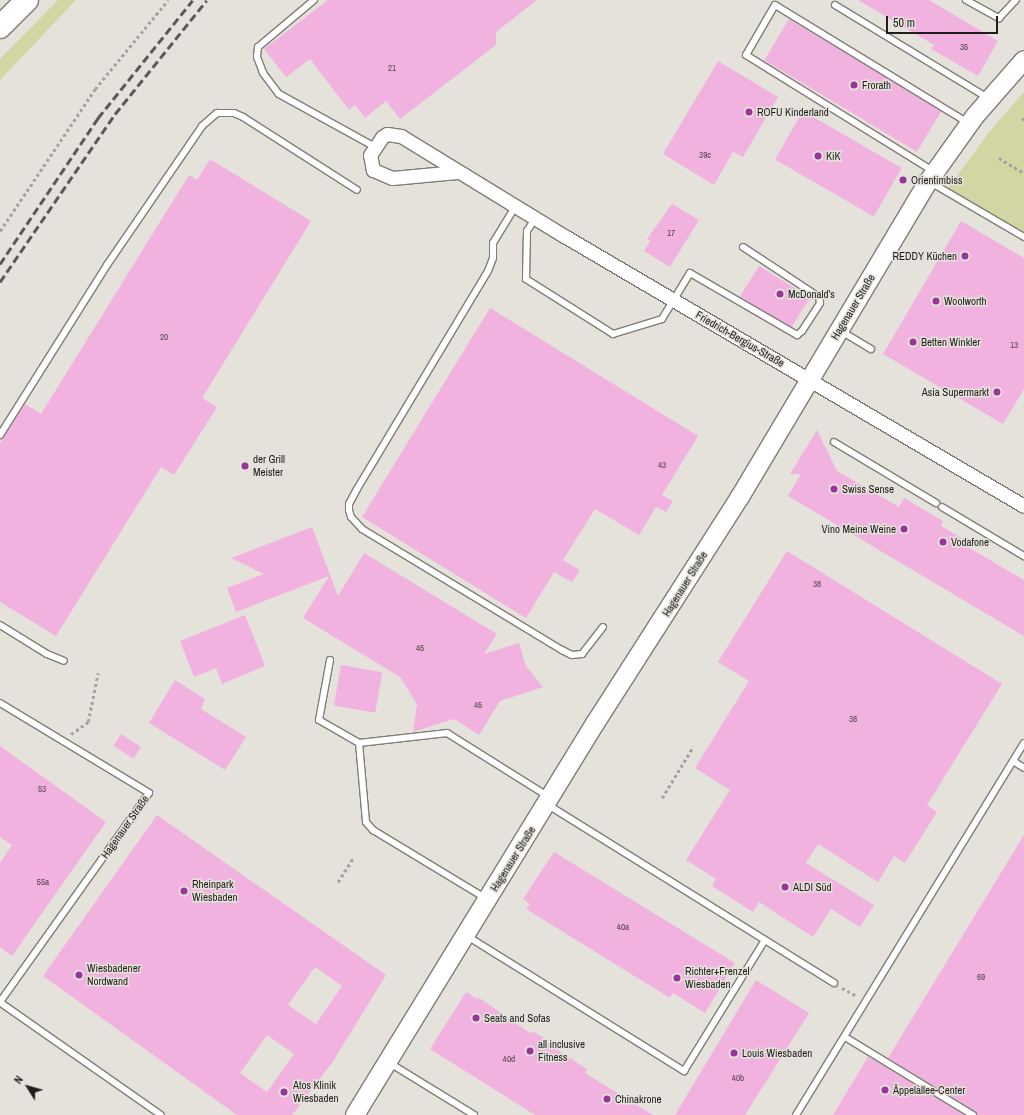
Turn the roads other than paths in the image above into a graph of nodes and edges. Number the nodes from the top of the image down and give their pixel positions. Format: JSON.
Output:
{"nodes":[{"id":1,"x":27,"y":0,"type":"edge"},
{"id":2,"x":314,"y":0,"type":"edge"},
{"id":3,"x":966,"y":0,"type":"edge"},
{"id":4,"x":1016,"y":0,"type":"edge"},
{"id":5,"x":835,"y":5,"type":"dead end"},
{"id":6,"x":0,"y":27,"type":"edge"},
{"id":7,"x":1024,"y":60,"type":"edge"},
{"id":8,"x":989,"y":99,"type":"junction"},
{"id":9,"x":970,"y":124,"type":"junction"},
{"id":10,"x":375,"y":147,"type":"junction"},
{"id":11,"x":457,"y":172,"type":"junction"},
{"id":12,"x":932,"y":177,"type":"junction"},
{"id":13,"x":357,"y":190,"type":"dead end"},
{"id":14,"x":515,"y":207,"type":"junction"},
{"id":15,"x":535,"y":219,"type":"junction"},
{"id":16,"x":1024,"y":237,"type":"edge"},
{"id":17,"x":743,"y":247,"type":"dead end"},
{"id":18,"x":673,"y":300,"type":"junction"},
{"id":19,"x":838,"y":330,"type":"junction"},
{"id":20,"x":871,"y":349,"type":"dead end"},
{"id":21,"x":810,"y":380,"type":"junction"},
{"id":22,"x":0,"y":435,"type":"edge"},
{"id":23,"x":834,"y":442,"type":"dead end"},
{"id":24,"x":936,"y":503,"type":"dead end"},
{"id":25,"x":1024,"y":506,"type":"edge"},
{"id":26,"x":942,"y":507,"type":"dead end"},
{"id":27,"x":1024,"y":556,"type":"edge"},
{"id":28,"x":0,"y":625,"type":"edge"},
{"id":29,"x":603,"y":627,"type":"dead end"},
{"id":30,"x":330,"y":660,"type":"dead end"},
{"id":31,"x":64,"y":661,"type":"dead end"},
{"id":32,"x":0,"y":703,"type":"edge"},
{"id":33,"x":1024,"y":743,"type":"edge"},
{"id":34,"x":359,"y":744,"type":"junction"},
{"id":35,"x":1013,"y":761,"type":"junction"},
{"id":36,"x":1024,"y":768,"type":"edge"},
{"id":37,"x":548,"y":801,"type":"junction"},
{"id":38,"x":488,"y":899,"type":"junction"},
{"id":39,"x":466,"y":935,"type":"junction"},
{"id":40,"x":765,"y":940,"type":"junction"},
{"id":41,"x":834,"y":983,"type":"dead end"},
{"id":42,"x":0,"y":1003,"type":"edge"},
{"id":43,"x":844,"y":1037,"type":"junction"},
{"id":44,"x":387,"y":1062,"type":"junction"},
{"id":45,"x":161,"y":1115,"type":"edge"},
{"id":46,"x":355,"y":1115,"type":"edge"},
{"id":47,"x":474,"y":1115,"type":"edge"},
{"id":48,"x":796,"y":1115,"type":"edge"},
{"id":49,"x":973,"y":1115,"type":"edge"}],
"edges":[{"from":1,"to":6,"type":"highway"},
{"from":2,"to":10,"type":"lane"},
{"from":3,"to":4,"type":"lane"},
{"from":5,"to":8,"type":"lane"},
{"from":7,"to":8,"type":"street","name":"Hagenauer Straße"},
{"from":8,"to":9,"type":"street","name":"Hagenauer Straße"},
{"from":9,"to":12,"type":"street","name":"Hagenauer Straße"},
{"from":9,"to":12,"type":"lane"},
{"from":10,"to":11,"type":"street","name":"Friedrich-Bergius-Straße"},
{"from":10,"to":11,"type":"street"},
{"from":11,"to":14,"type":"street","name":"Friedrich-Bergius-Straße"},
{"from":12,"to":16,"type":"lane"},
{"from":12,"to":19,"type":"street","name":"Hagenauer Straße"},
{"from":13,"to":22,"type":"lane"},
{"from":14,"to":15,"type":"street","name":"Friedrich-Bergius-Straße"},
{"from":14,"to":29,"type":"lane"},
{"from":15,"to":18,"type":"street","name":"Friedrich-Bergius-Straße"},
{"from":15,"to":18,"type":"lane"},
{"from":17,"to":18,"type":"lane"},
{"from":18,"to":21,"type":"street","name":"Friedrich-Bergius-Straße"},
{"from":19,"to":20,"type":"lane"},
{"from":19,"to":21,"type":"street","name":"Hagenauer Straße"},
{"from":21,"to":25,"type":"street","name":"Friedrich-Bergius-Straße"},
{"from":21,"to":37,"type":"street","name":"Hagenauer Straße"},
{"from":23,"to":24,"type":"lane"},
{"from":26,"to":27,"type":"lane"},
{"from":28,"to":31,"type":"lane"},
{"from":30,"to":34,"type":"lane"},
{"from":32,"to":42,"type":"lane","name":"Hagenauer Straße"},
{"from":33,"to":35,"type":"lane"},
{"from":34,"to":37,"type":"lane"},
{"from":34,"to":38,"type":"lane"},
{"from":35,"to":36,"type":"lane"},
{"from":35,"to":43,"type":"lane"},
{"from":37,"to":38,"type":"street","name":"Hagenauer Straße"},
{"from":37,"to":40,"type":"lane"},
{"from":38,"to":39,"type":"street","name":"Hagenauer Straße"},
{"from":39,"to":40,"type":"lane"},
{"from":39,"to":44,"type":"street","name":"Hagenauer Straße"},
{"from":40,"to":41,"type":"lane"},
{"from":42,"to":45,"type":"lane","name":"Hagenauer Straße"},
{"from":43,"to":48,"type":"lane"},
{"from":43,"to":49,"type":"lane"},
{"from":44,"to":46,"type":"street","name":"Hagenauer Straße"},
{"from":44,"to":47,"type":"lane"}]}
